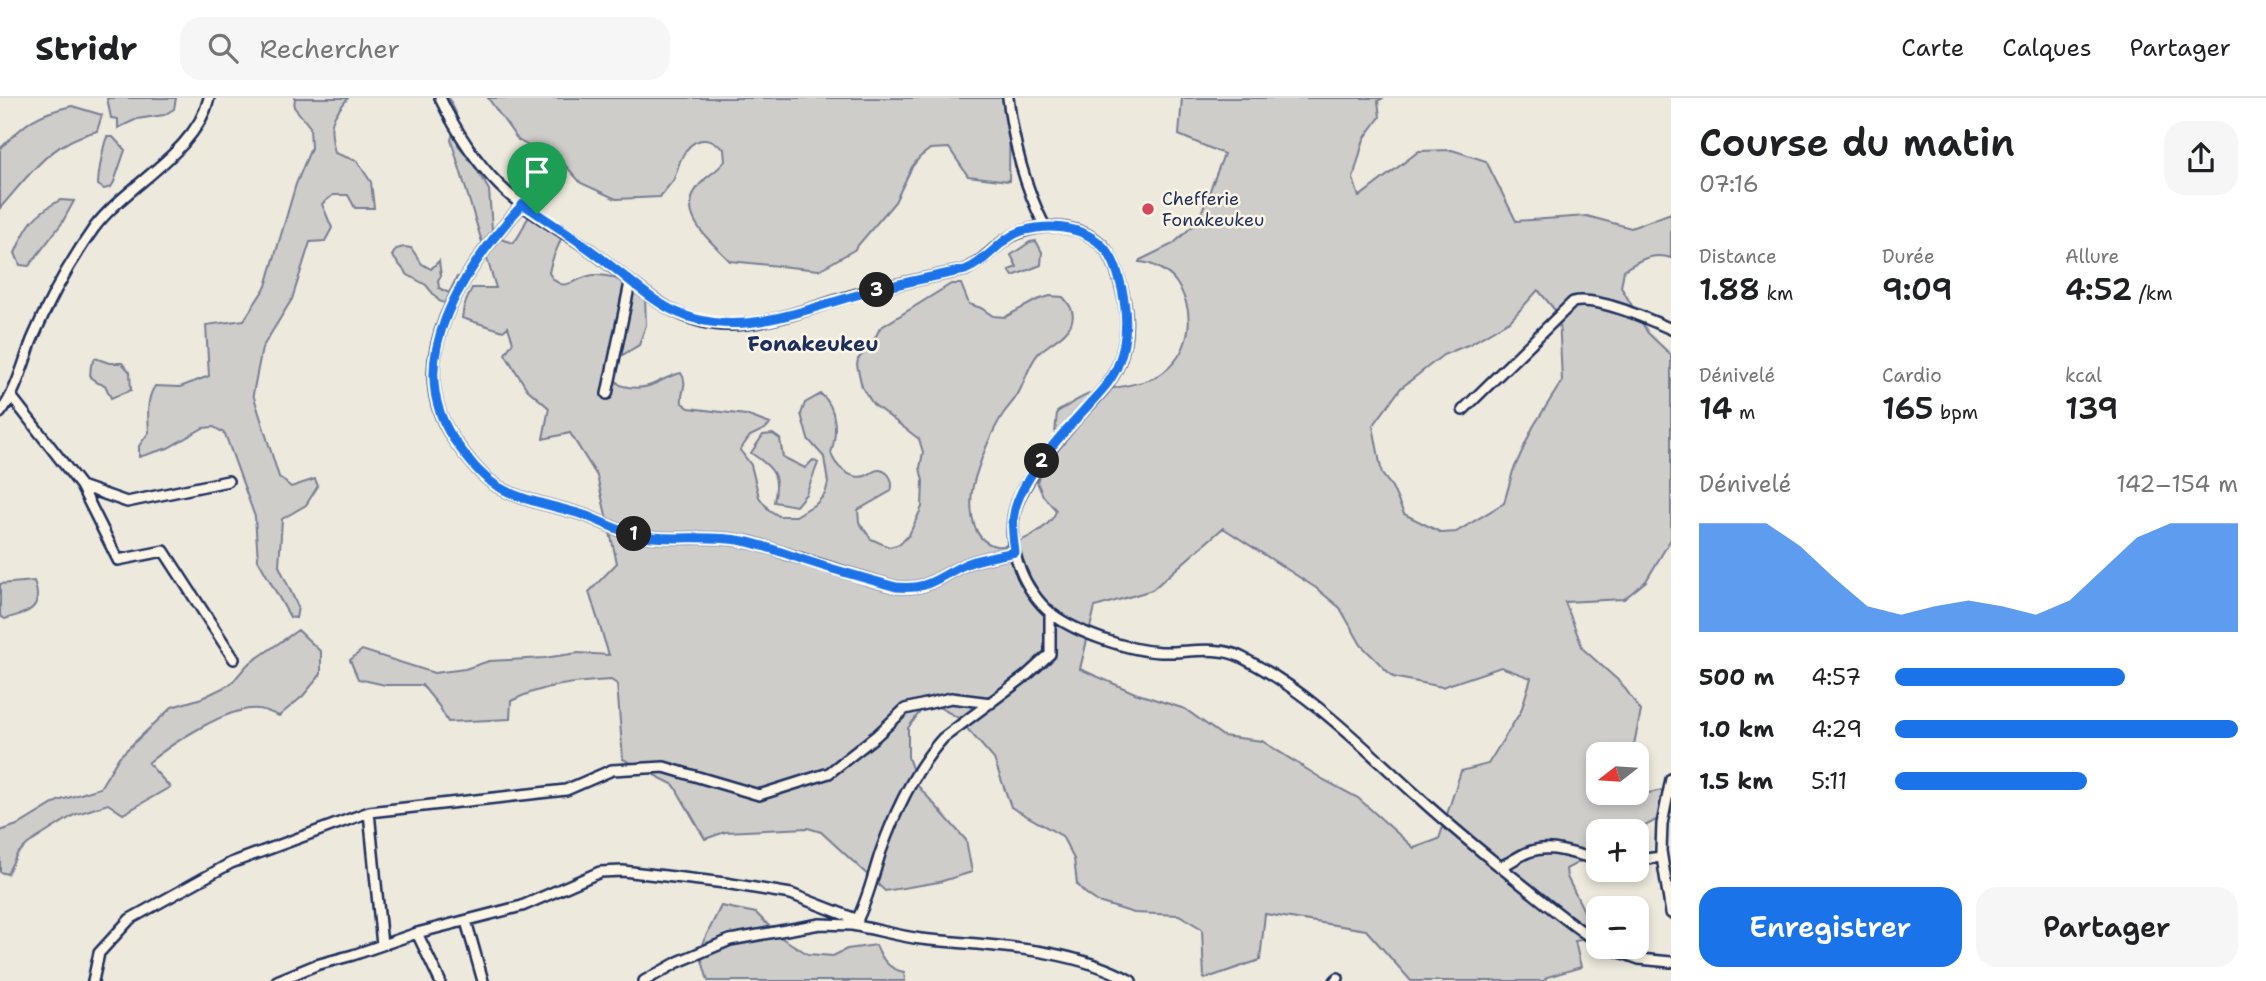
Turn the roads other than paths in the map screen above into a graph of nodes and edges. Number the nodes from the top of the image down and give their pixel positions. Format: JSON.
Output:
{"nodes":[{"id":1,"x":209,"y":98,"type":"edge"},
{"id":2,"x":440,"y":98,"type":"edge"},
{"id":3,"x":1007,"y":98,"type":"edge"},
{"id":4,"x":523,"y":204,"type":"junction"},
{"id":5,"x":1045,"y":227,"type":"junction"},
{"id":6,"x":630,"y":283,"type":"junction"},
{"id":7,"x":1671,"y":329,"type":"edge"},
{"id":8,"x":607,"y":394,"type":"dead end"},
{"id":9,"x":11,"y":396,"type":"junction"},
{"id":10,"x":1463,"y":410,"type":"dead end"},
{"id":11,"x":0,"y":413,"type":"edge"},
{"id":12,"x":228,"y":481,"type":"dead end"},
{"id":13,"x":81,"y":486,"type":"junction"},
{"id":14,"x":1015,"y":552,"type":"junction"},
{"id":15,"x":1050,"y":613,"type":"junction"},
{"id":16,"x":234,"y":659,"type":"dead end"},
{"id":17,"x":991,"y":703,"type":"junction"},
{"id":18,"x":1671,"y":779,"type":"edge"},
{"id":19,"x":369,"y":812,"type":"junction"},
{"id":20,"x":1586,"y":856,"type":"edge"},
{"id":21,"x":1662,"y":857,"type":"junction"},
{"id":22,"x":1649,"y":858,"type":"edge"},
{"id":23,"x":1500,"y":867,"type":"junction"},
{"id":24,"x":1669,"y":893,"type":"edge"},
{"id":25,"x":1671,"y":913,"type":"edge"},
{"id":26,"x":466,"y":921,"type":"junction"},
{"id":27,"x":855,"y":922,"type":"junction"},
{"id":28,"x":417,"y":933,"type":"junction"},
{"id":29,"x":1586,"y":933,"type":"edge"},
{"id":30,"x":382,"y":945,"type":"junction"},
{"id":31,"x":1639,"y":959,"type":"edge"},
{"id":32,"x":1671,"y":962,"type":"edge"},
{"id":33,"x":93,"y":981,"type":"edge"},
{"id":34,"x":276,"y":981,"type":"edge"},
{"id":35,"x":440,"y":981,"type":"edge"},
{"id":36,"x":483,"y":981,"type":"edge"},
{"id":37,"x":644,"y":981,"type":"edge"},
{"id":38,"x":1131,"y":981,"type":"edge"}],
"edges":[{"from":1,"to":9,"type":"street"},
{"from":2,"to":4,"type":"street"},
{"from":3,"to":5,"type":"street"},
{"from":4,"to":6,"type":"street"},
{"from":4,"to":14,"type":"street"},
{"from":5,"to":6,"type":"street"},
{"from":5,"to":14,"type":"street"},
{"from":6,"to":8,"type":"street"},
{"from":7,"to":10,"type":"street"},
{"from":9,"to":11,"type":"street"},
{"from":9,"to":13,"type":"street"},
{"from":12,"to":13,"type":"street"},
{"from":13,"to":16,"type":"street"},
{"from":14,"to":15,"type":"street"},
{"from":15,"to":17,"type":"street"},
{"from":15,"to":23,"type":"street"},
{"from":17,"to":19,"type":"street"},
{"from":17,"to":27,"type":"street"},
{"from":18,"to":21,"type":"street"},
{"from":19,"to":30,"type":"street"},
{"from":19,"to":33,"type":"street"},
{"from":20,"to":23,"type":"street"},
{"from":21,"to":22,"type":"street"},
{"from":21,"to":24,"type":"street"},
{"from":23,"to":29,"type":"street"},
{"from":24,"to":25,"type":"street"},
{"from":26,"to":27,"type":"street"},
{"from":26,"to":28,"type":"street"},
{"from":26,"to":36,"type":"street"},
{"from":27,"to":37,"type":"street"},
{"from":27,"to":38,"type":"street"},
{"from":28,"to":30,"type":"street"},
{"from":28,"to":35,"type":"street"},
{"from":30,"to":34,"type":"street"},
{"from":31,"to":32,"type":"street"}]}
